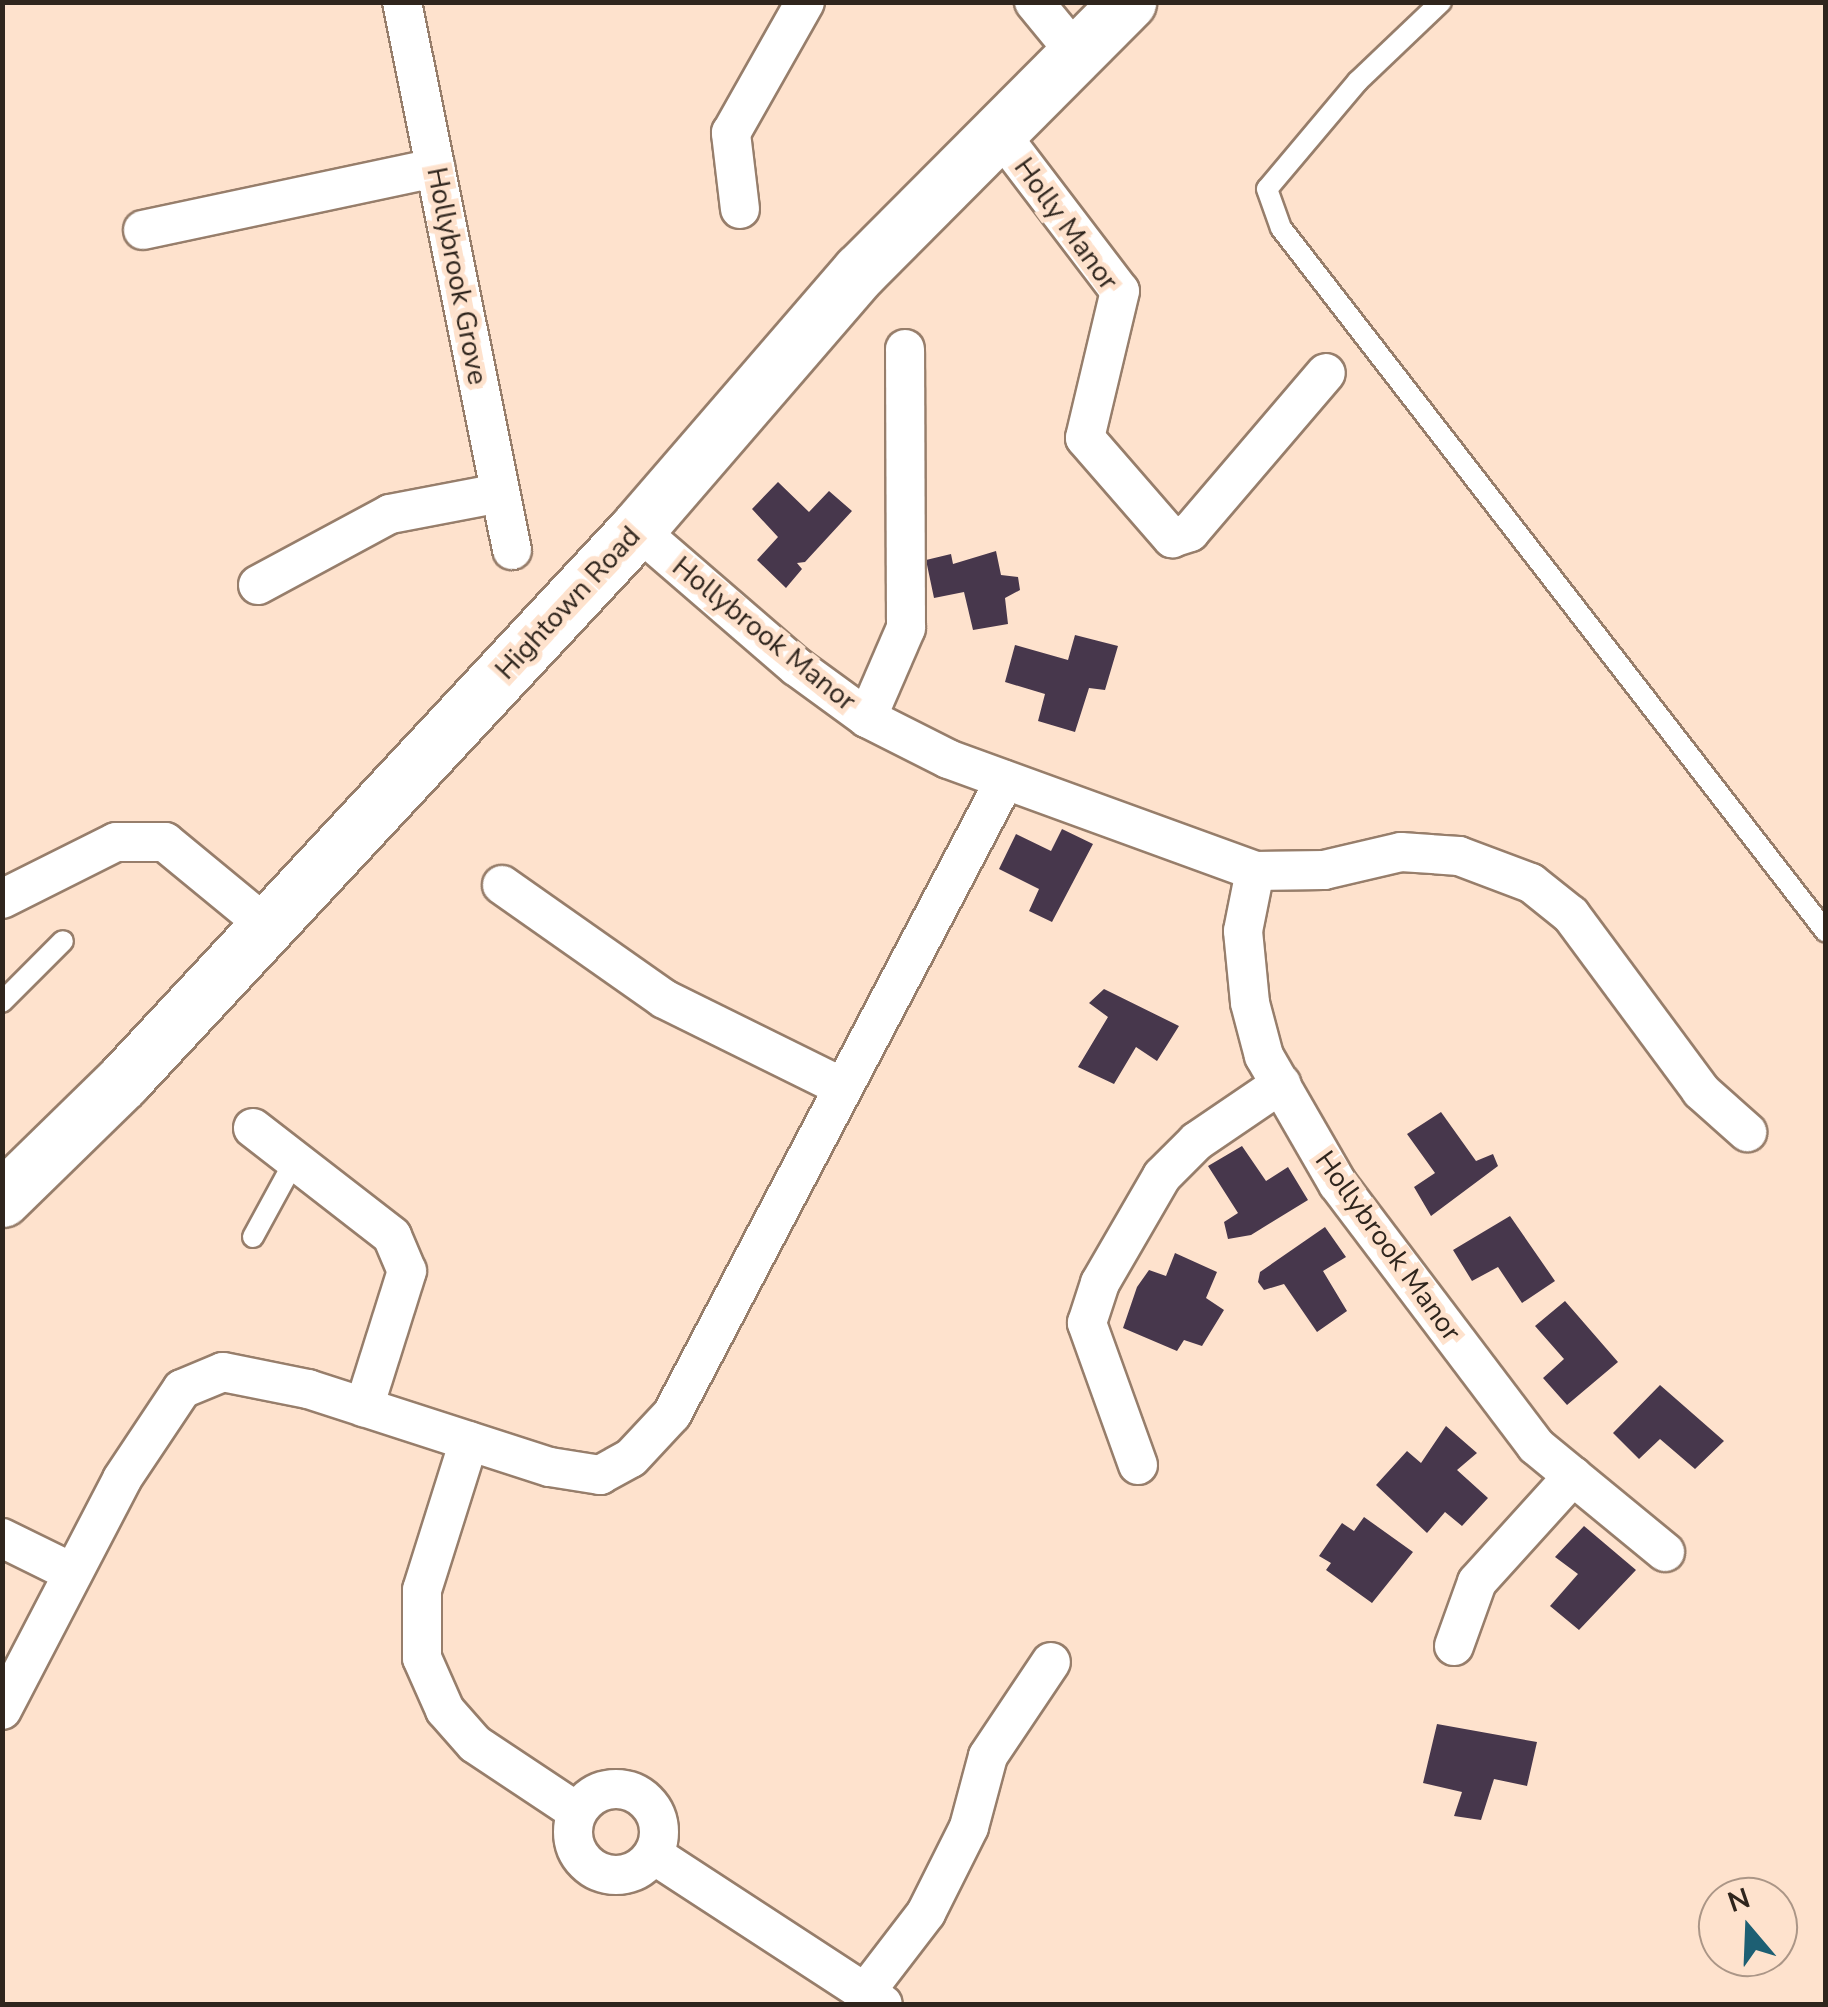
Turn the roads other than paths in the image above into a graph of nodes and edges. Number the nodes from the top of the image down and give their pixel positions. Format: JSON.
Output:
{"nodes":[{"id":1,"x":402,"y":2,"type":"edge"},
{"id":2,"x":805,"y":2,"type":"edge"},
{"id":3,"x":1034,"y":2,"type":"edge"},
{"id":4,"x":1128,"y":2,"type":"edge"},
{"id":5,"x":1441,"y":2,"type":"edge"},
{"id":6,"x":1075,"y":52,"type":"junction"},
{"id":7,"x":998,"y":130,"type":"junction"},
{"id":8,"x":435,"y":168,"type":"junction"},
{"id":9,"x":740,"y":209,"type":"dead end"},
{"id":10,"x":143,"y":230,"type":"dead end"},
{"id":11,"x":905,"y":349,"type":"dead end"},
{"id":12,"x":1326,"y":373,"type":"dead end"},
{"id":13,"x":500,"y":493,"type":"junction"},
{"id":14,"x":637,"y":529,"type":"junction"},
{"id":15,"x":512,"y":550,"type":"dead end"},
{"id":16,"x":258,"y":585,"type":"dead end"},
{"id":17,"x":867,"y":718,"type":"junction"},
{"id":18,"x":1006,"y":780,"type":"junction"},
{"id":19,"x":1255,"y":871,"type":"junction"},
{"id":20,"x":502,"y":884,"type":"dead end"},
{"id":21,"x":2,"y":900,"type":"edge"},
{"id":22,"x":267,"y":926,"type":"junction"},
{"id":23,"x":1826,"y":932,"type":"edge"},
{"id":24,"x":64,"y":941,"type":"dead end"},
{"id":25,"x":2,"y":1002,"type":"edge"},
{"id":26,"x":1281,"y":1084,"type":"junction"},
{"id":27,"x":842,"y":1087,"type":"junction"},
{"id":28,"x":253,"y":1128,"type":"dead end"},
{"id":29,"x":1747,"y":1132,"type":"dead end"},
{"id":30,"x":296,"y":1160,"type":"junction"},
{"id":31,"x":2,"y":1199,"type":"edge"},
{"id":32,"x":253,"y":1238,"type":"dead end"},
{"id":33,"x":364,"y":1407,"type":"junction"},
{"id":34,"x":469,"y":1441,"type":"junction"},
{"id":35,"x":1138,"y":1465,"type":"dead end"},
{"id":36,"x":1572,"y":1476,"type":"junction"},
{"id":37,"x":2,"y":1538,"type":"edge"},
{"id":38,"x":1665,"y":1552,"type":"dead end"},
{"id":39,"x":73,"y":1573,"type":"junction"},
{"id":40,"x":1454,"y":1646,"type":"dead end"},
{"id":41,"x":1051,"y":1662,"type":"dead end"},
{"id":42,"x":2,"y":1710,"type":"edge"},
{"id":43,"x":576,"y":1811,"type":"junction"},
{"id":44,"x":654,"y":1855,"type":"junction"},
{"id":45,"x":875,"y":1997,"type":"edge"}],
"edges":[{"from":1,"to":8,"type":"street","name":"Hollybrook Grove"},
{"from":2,"to":9,"type":"street"},
{"from":3,"to":6,"type":"street"},
{"from":4,"to":6,"type":"main road","name":"Hightown Road"},
{"from":5,"to":23,"type":"lane"},
{"from":6,"to":7,"type":"main road","name":"Hightown Road"},
{"from":7,"to":12,"type":"street","name":"Holly Manor"},
{"from":7,"to":14,"type":"main road","name":"Hightown Road"},
{"from":8,"to":10,"type":"street"},
{"from":8,"to":13,"type":"street","name":"Hollybrook Grove"},
{"from":11,"to":17,"type":"street"},
{"from":13,"to":15,"type":"street","name":"Hollybrook Grove"},
{"from":13,"to":16,"type":"street"},
{"from":14,"to":17,"type":"street","name":"Hollybrook Manor"},
{"from":14,"to":22,"type":"main road","name":"Hightown Road"},
{"from":17,"to":18,"type":"street","name":"Hollybrook Manor"},
{"from":18,"to":19,"type":"street","name":"Hollybrook Manor"},
{"from":18,"to":27,"type":"street"},
{"from":19,"to":26,"type":"street","name":"Hollybrook Manor"},
{"from":19,"to":29,"type":"street","name":"Hollybrook Manor"},
{"from":20,"to":27,"type":"street"},
{"from":21,"to":22,"type":"street"},
{"from":22,"to":31,"type":"main road","name":"Hightown Road"},
{"from":24,"to":25,"type":"lane"},
{"from":26,"to":35,"type":"street"},
{"from":26,"to":36,"type":"street","name":"Hollybrook Manor"},
{"from":27,"to":34,"type":"street"},
{"from":28,"to":30,"type":"street"},
{"from":30,"to":32,"type":"lane"},
{"from":30,"to":33,"type":"street"},
{"from":33,"to":34,"type":"street"},
{"from":33,"to":39,"type":"street"},
{"from":34,"to":43,"type":"street"},
{"from":36,"to":38,"type":"street","name":"Hollybrook Manor"},
{"from":36,"to":40,"type":"street"},
{"from":37,"to":39,"type":"street"},
{"from":39,"to":42,"type":"street"},
{"from":41,"to":45,"type":"street"},
{"from":43,"to":44,"type":"street"},
{"from":43,"to":44,"type":"street"},
{"from":44,"to":45,"type":"street"}]}
